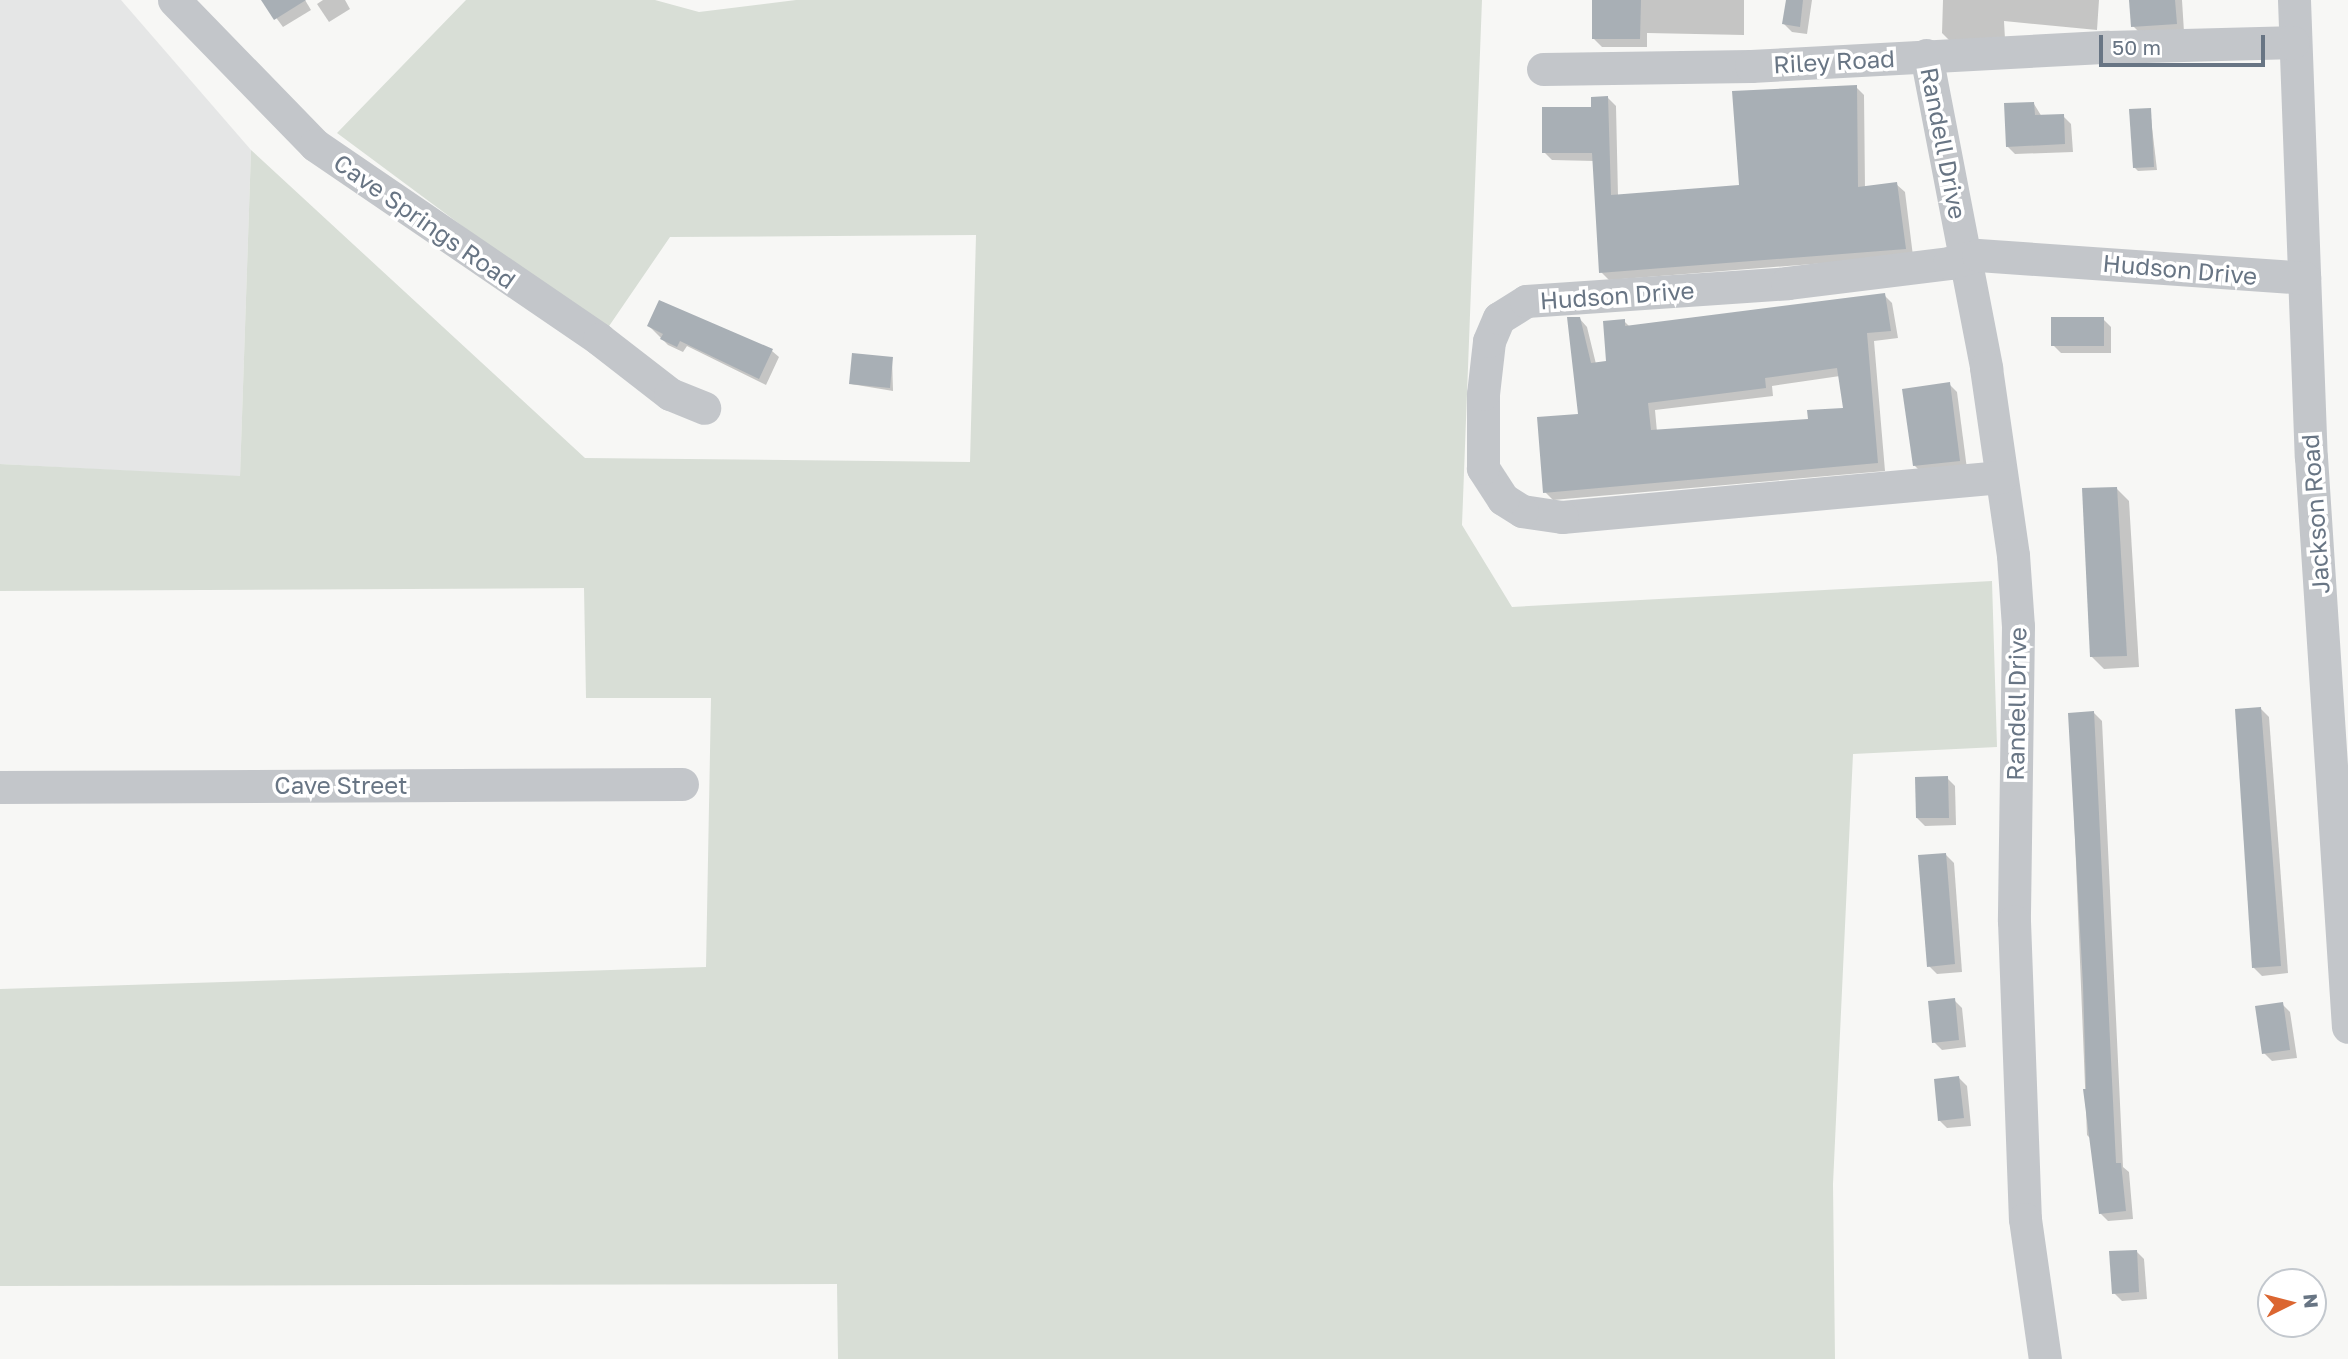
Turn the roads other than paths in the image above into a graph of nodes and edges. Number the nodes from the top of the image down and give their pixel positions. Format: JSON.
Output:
{"nodes":[{"id":1,"x":174,"y":0,"type":"edge"},
{"id":2,"x":2294,"y":0,"type":"edge"},
{"id":3,"x":2293,"y":42,"type":"junction"},
{"id":4,"x":1926,"y":55,"type":"junction"},
{"id":5,"x":1544,"y":68,"type":"dead end"},
{"id":6,"x":1966,"y":257,"type":"junction"},
{"id":7,"x":2304,"y":278,"type":"junction"},
{"id":8,"x":704,"y":408,"type":"dead end"},
{"id":9,"x":2001,"y":477,"type":"junction"},
{"id":10,"x":682,"y":784,"type":"dead end"},
{"id":11,"x":0,"y":787,"type":"edge"},
{"id":12,"x":2348,"y":1027,"type":"edge"},
{"id":13,"x":2045,"y":1359,"type":"edge"}],
"edges":[{"from":1,"to":8,"type":"street","name":"Cave Springs Road"},
{"from":2,"to":3,"type":"street","name":"Jackson Road"},
{"from":3,"to":4,"type":"street","name":"Riley Road"},
{"from":3,"to":7,"type":"street","name":"Jackson Road"},
{"from":4,"to":5,"type":"street","name":"Riley Road"},
{"from":4,"to":6,"type":"street","name":"Randell Drive"},
{"from":6,"to":7,"type":"street","name":"Hudson Drive"},
{"from":6,"to":9,"type":"street","name":"Randell Drive"},
{"from":6,"to":9,"type":"street","name":"Hudson Drive"},
{"from":7,"to":12,"type":"street","name":"Jackson Road"},
{"from":9,"to":13,"type":"street","name":"Randell Drive"},
{"from":10,"to":11,"type":"street","name":"Cave Street"}]}
